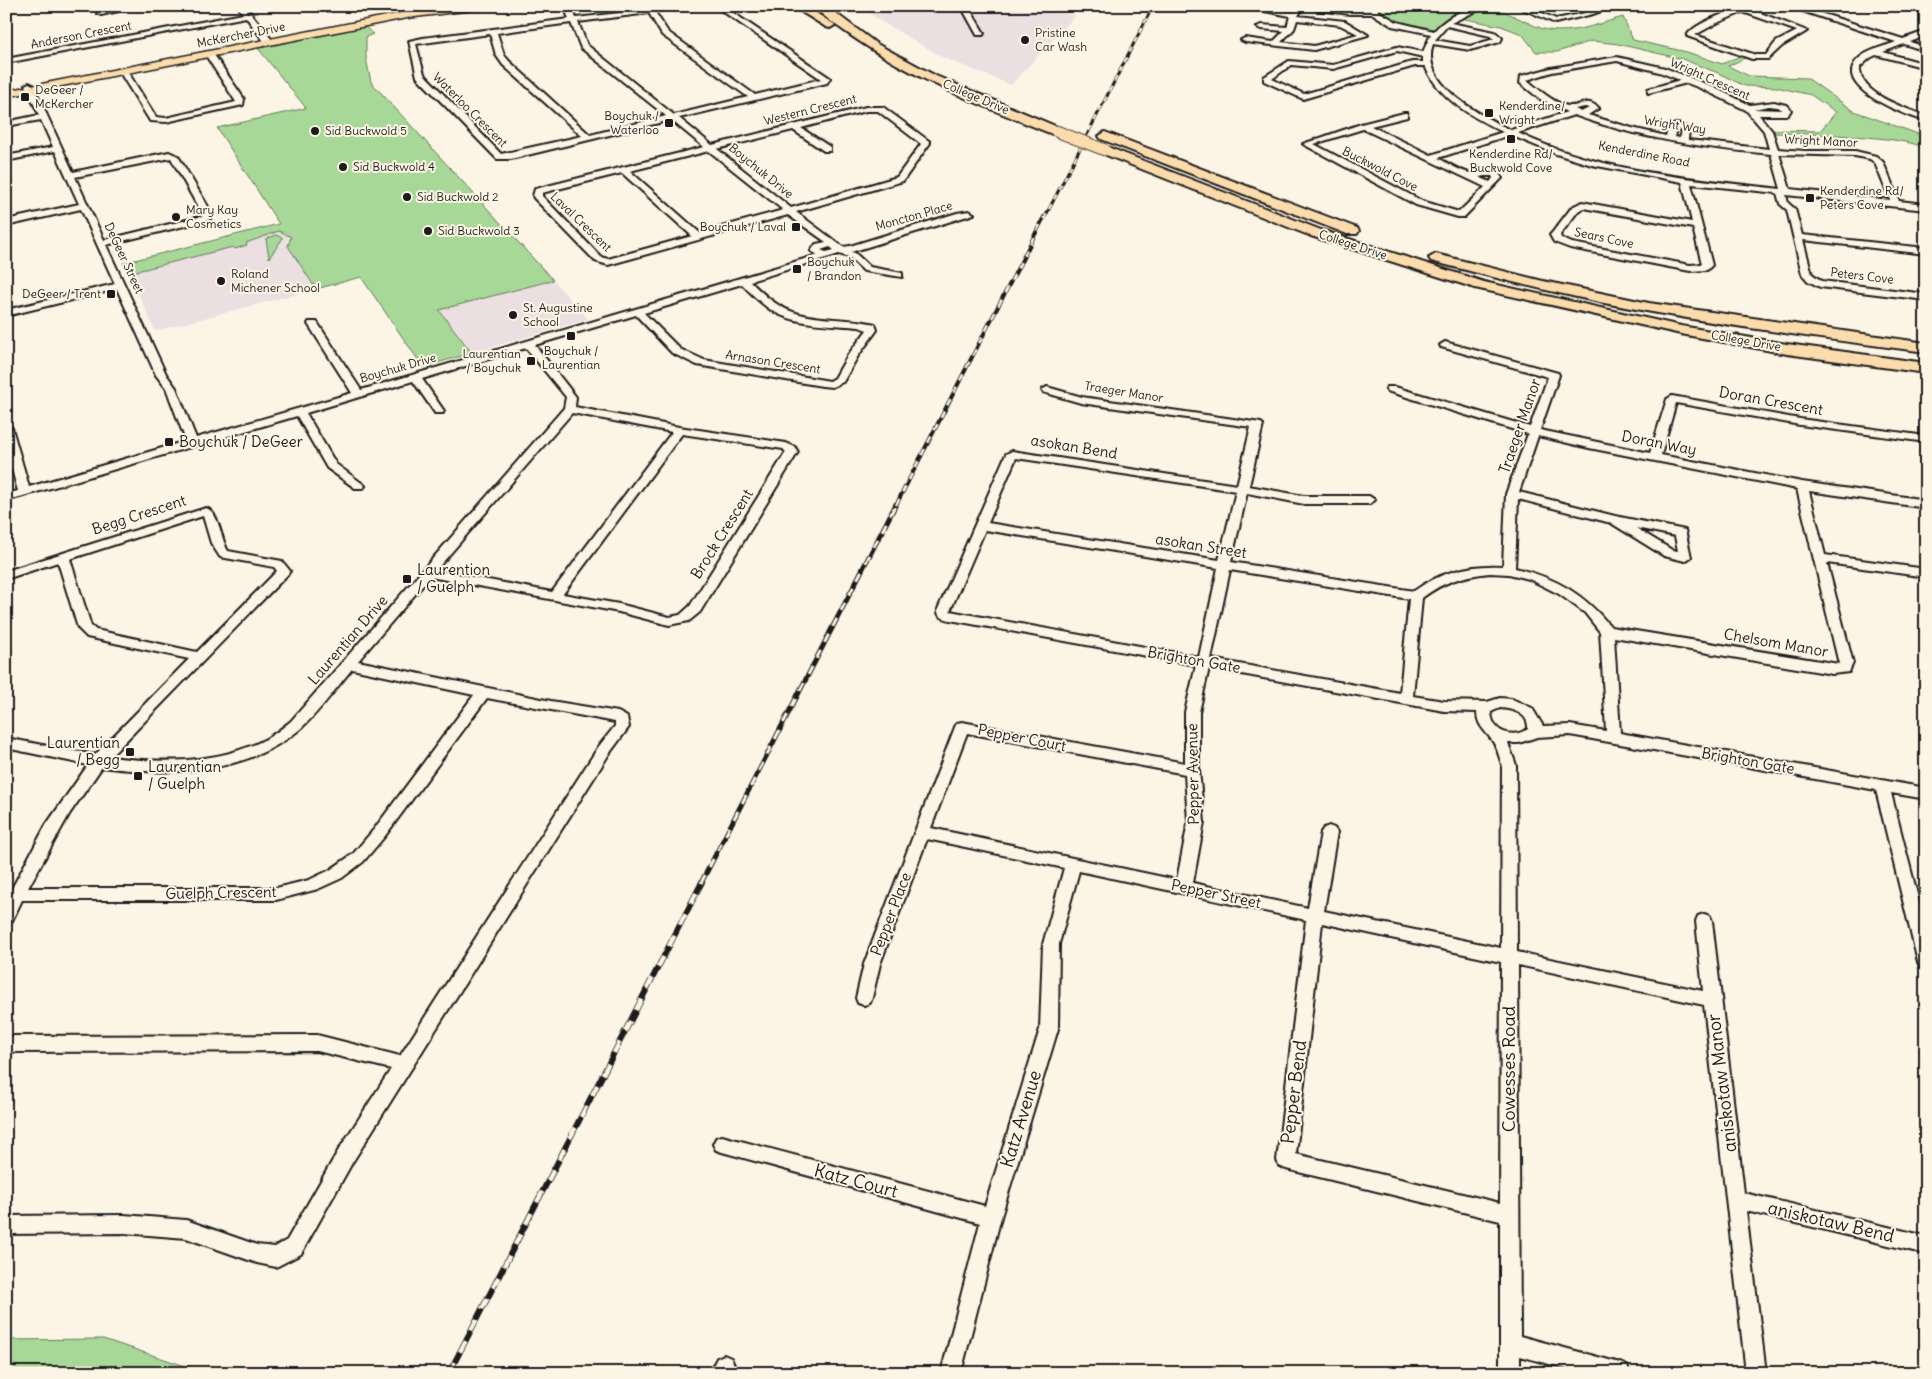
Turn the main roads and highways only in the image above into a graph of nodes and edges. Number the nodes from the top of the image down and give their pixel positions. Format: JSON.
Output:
{"nodes":[{"id":1,"x":452,"y":6,"type":"edge"},
{"id":2,"x":481,"y":6,"type":"edge"},
{"id":3,"x":797,"y":6,"type":"edge"},
{"id":4,"x":819,"y":6,"type":"edge"},
{"id":5,"x":838,"y":6,"type":"edge"},
{"id":6,"x":875,"y":33,"type":"dead end"},
{"id":7,"x":268,"y":41,"type":"junction"},
{"id":8,"x":914,"y":69,"type":"junction"},
{"id":9,"x":30,"y":87,"type":"junction"},
{"id":10,"x":6,"y":89,"type":"edge"},
{"id":11,"x":6,"y":94,"type":"edge"},
{"id":12,"x":1102,"y":140,"type":"junction"},
{"id":13,"x":1926,"y":348,"type":"edge"},
{"id":14,"x":1926,"y":368,"type":"edge"}],
"edges":[{"from":1,"to":7,"type":"main road","name":"McKercher Drive"},
{"from":2,"to":7,"type":"main road","name":"McKercher Drive"},
{"from":3,"to":8,"type":"highway"},
{"from":4,"to":8,"type":"highway","name":"College Drive"},
{"from":5,"to":6,"type":"highway"},
{"from":7,"to":9,"type":"main road","name":"McKercher Drive"},
{"from":7,"to":9,"type":"main road","name":"McKercher Drive"},
{"from":8,"to":12,"type":"highway","name":"College Drive","bridge":true},
{"from":9,"to":10,"type":"main road","name":"McKercher Drive"},
{"from":9,"to":11,"type":"main road","name":"McKercher Drive"},
{"from":12,"to":13,"type":"highway","name":"College Drive"},
{"from":12,"to":14,"type":"highway","name":"College Drive"}]}
